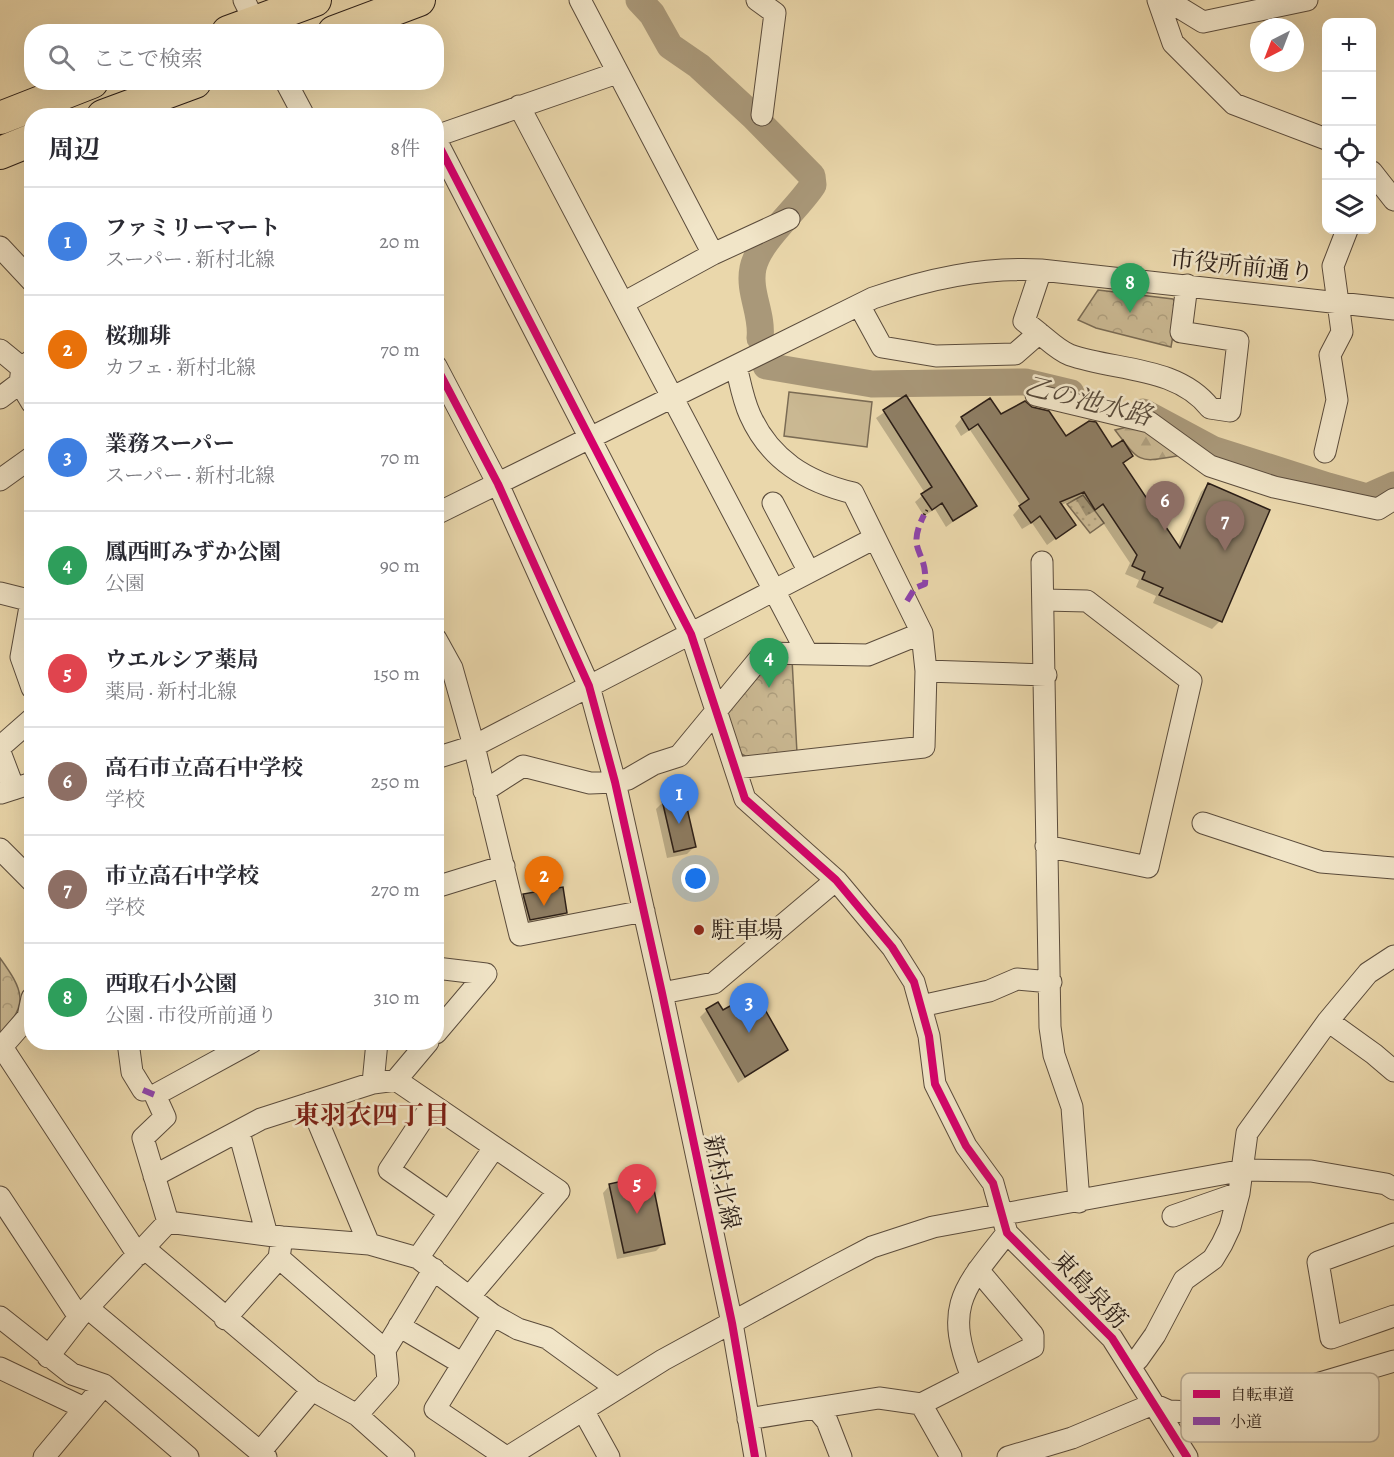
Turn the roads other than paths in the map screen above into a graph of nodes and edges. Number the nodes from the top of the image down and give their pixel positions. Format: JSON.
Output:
{"nodes":[{"id":1,"x":315,"y":0,"type":"edge"},
{"id":2,"x":419,"y":0,"type":"edge"},
{"id":3,"x":580,"y":0,"type":"edge"},
{"id":4,"x":757,"y":0,"type":"edge"},
{"id":5,"x":1158,"y":0,"type":"edge"},
{"id":6,"x":1167,"y":0,"type":"edge"},
{"id":7,"x":1307,"y":0,"type":"edge"},
{"id":8,"x":248,"y":17,"type":"edge"},
{"id":9,"x":355,"y":24,"type":"edge"},
{"id":10,"x":618,"y":72,"type":"junction"},
{"id":11,"x":72,"y":90,"type":"edge"},
{"id":12,"x":174,"y":90,"type":"edge"},
{"id":13,"x":290,"y":90,"type":"edge"},
{"id":14,"x":519,"y":106,"type":"junction"},
{"id":15,"x":26,"y":108,"type":"edge"},
{"id":16,"x":125,"y":108,"type":"edge"},
{"id":17,"x":300,"y":108,"type":"edge"},
{"id":18,"x":24,"y":109,"type":"edge"},
{"id":19,"x":762,"y":115,"type":"dead end"},
{"id":20,"x":0,"y":118,"type":"edge"},
{"id":21,"x":444,"y":135,"type":"edge"},
{"id":22,"x":1322,"y":137,"type":"edge"},
{"id":23,"x":24,"y":143,"type":"edge"},
{"id":24,"x":0,"y":153,"type":"edge"},
{"id":25,"x":444,"y":154,"type":"edge"},
{"id":26,"x":1376,"y":178,"type":"edge"},
{"id":27,"x":1394,"y":200,"type":"edge"},
{"id":28,"x":789,"y":219,"type":"dead end"},
{"id":29,"x":1346,"y":234,"type":"edge"},
{"id":30,"x":0,"y":247,"type":"edge"},
{"id":31,"x":713,"y":254,"type":"junction"},
{"id":32,"x":1041,"y":270,"type":"junction"},
{"id":33,"x":24,"y":272,"type":"edge"},
{"id":34,"x":1187,"y":285,"type":"junction"},
{"id":35,"x":625,"y":302,"type":"junction"},
{"id":36,"x":1338,"y":302,"type":"junction"},
{"id":37,"x":859,"y":305,"type":"junction"},
{"id":38,"x":1394,"y":309,"type":"edge"},
{"id":39,"x":1039,"y":333,"type":"junction"},
{"id":40,"x":0,"y":350,"type":"edge"},
{"id":41,"x":736,"y":366,"type":"junction"},
{"id":42,"x":24,"y":369,"type":"edge"},
{"id":43,"x":24,"y":371,"type":"edge"},
{"id":44,"x":444,"y":381,"type":"edge"},
{"id":45,"x":1036,"y":395,"type":"dead end"},
{"id":46,"x":0,"y":398,"type":"edge"},
{"id":47,"x":673,"y":398,"type":"junction"},
{"id":48,"x":590,"y":437,"type":"junction"},
{"id":49,"x":1325,"y":452,"type":"dead end"},
{"id":50,"x":24,"y":463,"type":"edge"},
{"id":51,"x":0,"y":480,"type":"edge"},
{"id":52,"x":498,"y":484,"type":"junction"},
{"id":53,"x":1394,"y":499,"type":"edge"},
{"id":54,"x":773,"y":503,"type":"dead end"},
{"id":55,"x":444,"y":510,"type":"edge"},
{"id":56,"x":875,"y":538,"type":"junction"},
{"id":57,"x":1042,"y":562,"type":"dead end"},
{"id":58,"x":809,"y":572,"type":"junction"},
{"id":59,"x":774,"y":591,"type":"junction"},
{"id":60,"x":0,"y":593,"type":"edge"},
{"id":61,"x":24,"y":599,"type":"edge"},
{"id":62,"x":1044,"y":600,"type":"junction"},
{"id":63,"x":922,"y":633,"type":"junction"},
{"id":64,"x":691,"y":634,"type":"junction"},
{"id":65,"x":24,"y":640,"type":"edge"},
{"id":66,"x":807,"y":653,"type":"junction"},
{"id":67,"x":444,"y":654,"type":"edge"},
{"id":68,"x":24,"y":665,"type":"edge"},
{"id":69,"x":926,"y":671,"type":"junction"},
{"id":70,"x":1046,"y":675,"type":"junction"},
{"id":71,"x":589,"y":686,"type":"junction"},
{"id":72,"x":717,"y":711,"type":"junction"},
{"id":73,"x":24,"y":726,"type":"edge"},
{"id":74,"x":474,"y":746,"type":"junction"},
{"id":75,"x":0,"y":747,"type":"edge"},
{"id":76,"x":0,"y":752,"type":"edge"},
{"id":77,"x":444,"y":755,"type":"edge"},
{"id":78,"x":736,"y":768,"type":"junction"},
{"id":79,"x":615,"y":782,"type":"junction"},
{"id":80,"x":15,"y":788,"type":"edge"},
{"id":81,"x":484,"y":791,"type":"junction"},
{"id":82,"x":1203,"y":823,"type":"dead end"},
{"id":83,"x":1046,"y":846,"type":"junction"},
{"id":84,"x":0,"y":849,"type":"edge"},
{"id":85,"x":504,"y":866,"type":"junction"},
{"id":86,"x":1394,"y":868,"type":"edge"},
{"id":87,"x":24,"y":873,"type":"edge"},
{"id":88,"x":836,"y":880,"type":"junction"},
{"id":89,"x":444,"y":885,"type":"edge"},
{"id":90,"x":644,"y":913,"type":"junction"},
{"id":91,"x":1394,"y":956,"type":"edge"},
{"id":92,"x":444,"y":969,"type":"edge"},
{"id":93,"x":1051,"y":982,"type":"junction"},
{"id":94,"x":662,"y":993,"type":"junction"},
{"id":95,"x":921,"y":1006,"type":"junction"},
{"id":96,"x":1328,"y":1021,"type":"junction"},
{"id":97,"x":24,"y":1022,"type":"edge"},
{"id":98,"x":444,"y":1024,"type":"edge"},
{"id":99,"x":1,"y":1048,"type":"edge"},
{"id":100,"x":129,"y":1050,"type":"edge"},
{"id":101,"x":237,"y":1050,"type":"edge"},
{"id":102,"x":376,"y":1050,"type":"edge"},
{"id":103,"x":421,"y":1050,"type":"edge"},
{"id":104,"x":1394,"y":1071,"type":"edge"},
{"id":105,"x":396,"y":1080,"type":"junction"},
{"id":106,"x":373,"y":1083,"type":"junction"},
{"id":107,"x":143,"y":1090,"type":"dead end"},
{"id":108,"x":310,"y":1103,"type":"junction"},
{"id":109,"x":432,"y":1105,"type":"junction"},
{"id":110,"x":239,"y":1132,"type":"junction"},
{"id":111,"x":494,"y":1148,"type":"junction"},
{"id":112,"x":1244,"y":1170,"type":"junction"},
{"id":113,"x":154,"y":1176,"type":"junction"},
{"id":114,"x":1394,"y":1188,"type":"edge"},
{"id":115,"x":1239,"y":1193,"type":"junction"},
{"id":116,"x":0,"y":1197,"type":"edge"},
{"id":117,"x":1078,"y":1202,"type":"junction"},
{"id":118,"x":449,"y":1212,"type":"junction"},
{"id":119,"x":1173,"y":1216,"type":"dead end"},
{"id":120,"x":168,"y":1222,"type":"junction"},
{"id":121,"x":1004,"y":1224,"type":"junction"},
{"id":122,"x":1394,"y":1234,"type":"edge"},
{"id":123,"x":275,"y":1236,"type":"junction"},
{"id":124,"x":369,"y":1244,"type":"junction"},
{"id":125,"x":141,"y":1252,"type":"junction"},
{"id":126,"x":279,"y":1258,"type":"junction"},
{"id":127,"x":426,"y":1263,"type":"junction"},
{"id":128,"x":978,"y":1270,"type":"junction"},
{"id":129,"x":470,"y":1296,"type":"junction"},
{"id":130,"x":84,"y":1313,"type":"junction"},
{"id":131,"x":493,"y":1315,"type":"junction"},
{"id":132,"x":1394,"y":1316,"type":"edge"},
{"id":133,"x":0,"y":1317,"type":"edge"},
{"id":134,"x":225,"y":1319,"type":"junction"},
{"id":135,"x":732,"y":1323,"type":"junction"},
{"id":136,"x":399,"y":1326,"type":"junction"},
{"id":137,"x":385,"y":1350,"type":"junction"},
{"id":138,"x":48,"y":1357,"type":"junction"},
{"id":139,"x":1394,"y":1361,"type":"edge"},
{"id":140,"x":463,"y":1364,"type":"junction"},
{"id":141,"x":1130,"y":1364,"type":"junction"},
{"id":142,"x":0,"y":1368,"type":"edge"},
{"id":143,"x":1354,"y":1373,"type":"edge"},
{"id":144,"x":972,"y":1377,"type":"junction"},
{"id":145,"x":104,"y":1385,"type":"junction"},
{"id":146,"x":616,"y":1388,"type":"junction"},
{"id":147,"x":312,"y":1390,"type":"junction"},
{"id":148,"x":921,"y":1404,"type":"junction"},
{"id":149,"x":1153,"y":1404,"type":"junction"},
{"id":150,"x":84,"y":1408,"type":"junction"},
{"id":151,"x":816,"y":1408,"type":"junction"},
{"id":152,"x":584,"y":1410,"type":"junction"},
{"id":153,"x":1181,"y":1412,"type":"edge"},
{"id":154,"x":357,"y":1415,"type":"junction"},
{"id":155,"x":748,"y":1419,"type":"junction"},
{"id":156,"x":532,"y":1450,"type":"edge"},
{"id":157,"x":263,"y":1454,"type":"edge"},
{"id":158,"x":44,"y":1457,"type":"edge"},
{"id":159,"x":188,"y":1457,"type":"edge"},
{"id":160,"x":404,"y":1457,"type":"edge"},
{"id":161,"x":507,"y":1457,"type":"edge"},
{"id":162,"x":609,"y":1457,"type":"edge"},
{"id":163,"x":755,"y":1457,"type":"edge"},
{"id":164,"x":841,"y":1457,"type":"edge"},
{"id":165,"x":951,"y":1457,"type":"edge"},
{"id":166,"x":1008,"y":1457,"type":"edge"},
{"id":167,"x":1187,"y":1457,"type":"edge"}],
"edges":[{"from":1,"to":8,"type":"highway"},
{"from":2,"to":9,"type":"highway"},
{"from":3,"to":10,"type":"street"},
{"from":4,"to":19,"type":"street"},
{"from":5,"to":22,"type":"street"},
{"from":6,"to":7,"type":"street"},
{"from":10,"to":14,"type":"street"},
{"from":10,"to":31,"type":"street"},
{"from":11,"to":15,"type":"highway"},
{"from":12,"to":16,"type":"highway"},
{"from":13,"to":17,"type":"street"},
{"from":14,"to":21,"type":"street"},
{"from":14,"to":35,"type":"street"},
{"from":18,"to":20,"type":"highway"},
{"from":23,"to":24,"type":"highway"},
{"from":25,"to":48,"type":"street"},
{"from":26,"to":27,"type":"street"},
{"from":28,"to":31,"type":"street"},
{"from":29,"to":36,"type":"street"},
{"from":30,"to":33,"type":"street"},
{"from":31,"to":35,"type":"street"},
{"from":32,"to":34,"type":"street","name":"市役所前通り"},
{"from":32,"to":37,"type":"street","name":"市役所前通り"},
{"from":32,"to":39,"type":"street"},
{"from":34,"to":36,"type":"street","name":"市役所前通り"},
{"from":34,"to":39,"type":"street"},
{"from":35,"to":47,"type":"street"},
{"from":36,"to":38,"type":"street","name":"市役所前通り"},
{"from":36,"to":49,"type":"street"},
{"from":37,"to":39,"type":"street"},
{"from":37,"to":41,"type":"street","name":"市役所前通り"},
{"from":40,"to":42,"type":"street"},
{"from":41,"to":47,"type":"street","name":"市役所前通り"},
{"from":41,"to":56,"type":"street"},
{"from":43,"to":46,"type":"street"},
{"from":44,"to":52,"type":"street","name":"新村北線"},
{"from":45,"to":53,"type":"street"},
{"from":47,"to":48,"type":"street","name":"市役所前通り"},
{"from":47,"to":59,"type":"street"},
{"from":48,"to":52,"type":"street","name":"市役所前通り"},
{"from":48,"to":64,"type":"street"},
{"from":50,"to":51,"type":"street"},
{"from":52,"to":55,"type":"street","name":"市役所前通り"},
{"from":52,"to":71,"type":"street","name":"新村北線"},
{"from":54,"to":58,"type":"street"},
{"from":56,"to":58,"type":"street"},
{"from":56,"to":63,"type":"street"},
{"from":57,"to":62,"type":"street"},
{"from":58,"to":59,"type":"street"},
{"from":59,"to":64,"type":"street"},
{"from":59,"to":66,"type":"street"},
{"from":60,"to":61,"type":"street"},
{"from":62,"to":70,"type":"street"},
{"from":62,"to":83,"type":"street"},
{"from":63,"to":66,"type":"street"},
{"from":63,"to":69,"type":"street"},
{"from":64,"to":71,"type":"street"},
{"from":64,"to":72,"type":"street"},
{"from":65,"to":68,"type":"street"},
{"from":66,"to":72,"type":"street"},
{"from":67,"to":74,"type":"street"},
{"from":69,"to":70,"type":"street"},
{"from":69,"to":78,"type":"street"},
{"from":70,"to":83,"type":"street"},
{"from":71,"to":74,"type":"street"},
{"from":71,"to":79,"type":"street","name":"新村北線"},
{"from":72,"to":78,"type":"street"},
{"from":72,"to":79,"type":"street"},
{"from":73,"to":75,"type":"street"},
{"from":74,"to":77,"type":"street"},
{"from":74,"to":81,"type":"street"},
{"from":76,"to":80,"type":"street"},
{"from":78,"to":88,"type":"street"},
{"from":79,"to":81,"type":"street"},
{"from":79,"to":90,"type":"street","name":"新村北線"},
{"from":81,"to":85,"type":"street"},
{"from":82,"to":86,"type":"street"},
{"from":83,"to":93,"type":"street"},
{"from":84,"to":87,"type":"street"},
{"from":85,"to":89,"type":"street"},
{"from":85,"to":90,"type":"street"},
{"from":88,"to":94,"type":"street"},
{"from":88,"to":95,"type":"street"},
{"from":90,"to":94,"type":"street","name":"新村北線"},
{"from":91,"to":96,"type":"street"},
{"from":92,"to":98,"type":"street"},
{"from":93,"to":95,"type":"street"},
{"from":93,"to":117,"type":"street"},
{"from":94,"to":135,"type":"street","name":"新村北線"},
{"from":95,"to":121,"type":"street"},
{"from":96,"to":104,"type":"street"},
{"from":96,"to":112,"type":"street"},
{"from":97,"to":99,"type":"street"},
{"from":99,"to":125,"type":"street"},
{"from":100,"to":107,"type":"street"},
{"from":101,"to":113,"type":"street"},
{"from":102,"to":106,"type":"street"},
{"from":103,"to":105,"type":"street"},
{"from":105,"to":106,"type":"street"},
{"from":105,"to":109,"type":"street"},
{"from":106,"to":108,"type":"street"},
{"from":108,"to":110,"type":"street"},
{"from":108,"to":124,"type":"street"},
{"from":109,"to":111,"type":"street"},
{"from":109,"to":118,"type":"street"},
{"from":110,"to":113,"type":"street"},
{"from":110,"to":123,"type":"street"},
{"from":111,"to":118,"type":"street"},
{"from":111,"to":129,"type":"street"},
{"from":112,"to":114,"type":"street"},
{"from":112,"to":115,"type":"street"},
{"from":112,"to":117,"type":"street"},
{"from":113,"to":120,"type":"street"},
{"from":115,"to":119,"type":"street"},
{"from":115,"to":141,"type":"street"},
{"from":116,"to":130,"type":"street"},
{"from":117,"to":121,"type":"street"},
{"from":118,"to":127,"type":"street"},
{"from":120,"to":123,"type":"street"},
{"from":120,"to":125,"type":"street"},
{"from":121,"to":128,"type":"street"},
{"from":121,"to":135,"type":"street"},
{"from":121,"to":141,"type":"street","name":"東島泉筋"},
{"from":122,"to":132,"type":"street"},
{"from":123,"to":124,"type":"street"},
{"from":123,"to":126,"type":"street"},
{"from":124,"to":127,"type":"street"},
{"from":125,"to":130,"type":"street"},
{"from":125,"to":134,"type":"street"},
{"from":126,"to":134,"type":"street"},
{"from":126,"to":137,"type":"street"},
{"from":127,"to":129,"type":"street"},
{"from":127,"to":136,"type":"street"},
{"from":128,"to":144,"type":"street"},
{"from":128,"to":144,"type":"street"},
{"from":129,"to":131,"type":"street"},
{"from":130,"to":138,"type":"street"},
{"from":130,"to":157,"type":"street"},
{"from":131,"to":140,"type":"street"},
{"from":131,"to":146,"type":"street"},
{"from":133,"to":138,"type":"street"},
{"from":134,"to":147,"type":"street"},
{"from":135,"to":146,"type":"street"},
{"from":135,"to":155,"type":"street","name":"新村北線"},
{"from":136,"to":137,"type":"street"},
{"from":136,"to":140,"type":"street"},
{"from":137,"to":154,"type":"street"},
{"from":138,"to":145,"type":"street"},
{"from":139,"to":143,"type":"street"},
{"from":140,"to":161,"type":"street"},
{"from":141,"to":149,"type":"street","name":"東島泉筋"},
{"from":142,"to":150,"type":"street"},
{"from":144,"to":148,"type":"street"},
{"from":145,"to":150,"type":"street"},
{"from":145,"to":159,"type":"street"},
{"from":146,"to":152,"type":"street"},
{"from":147,"to":154,"type":"street"},
{"from":147,"to":157,"type":"street"},
{"from":148,"to":151,"type":"street"},
{"from":148,"to":165,"type":"street"},
{"from":149,"to":153,"type":"street"},
{"from":149,"to":166,"type":"street"},
{"from":149,"to":167,"type":"street","name":"東島泉筋"},
{"from":150,"to":158,"type":"street"},
{"from":151,"to":155,"type":"street"},
{"from":151,"to":164,"type":"street"},
{"from":152,"to":156,"type":"street"},
{"from":152,"to":162,"type":"street"},
{"from":154,"to":160,"type":"street"},
{"from":155,"to":163,"type":"street","name":"新村北線"},
{"from":156,"to":161,"type":"street"}]}
